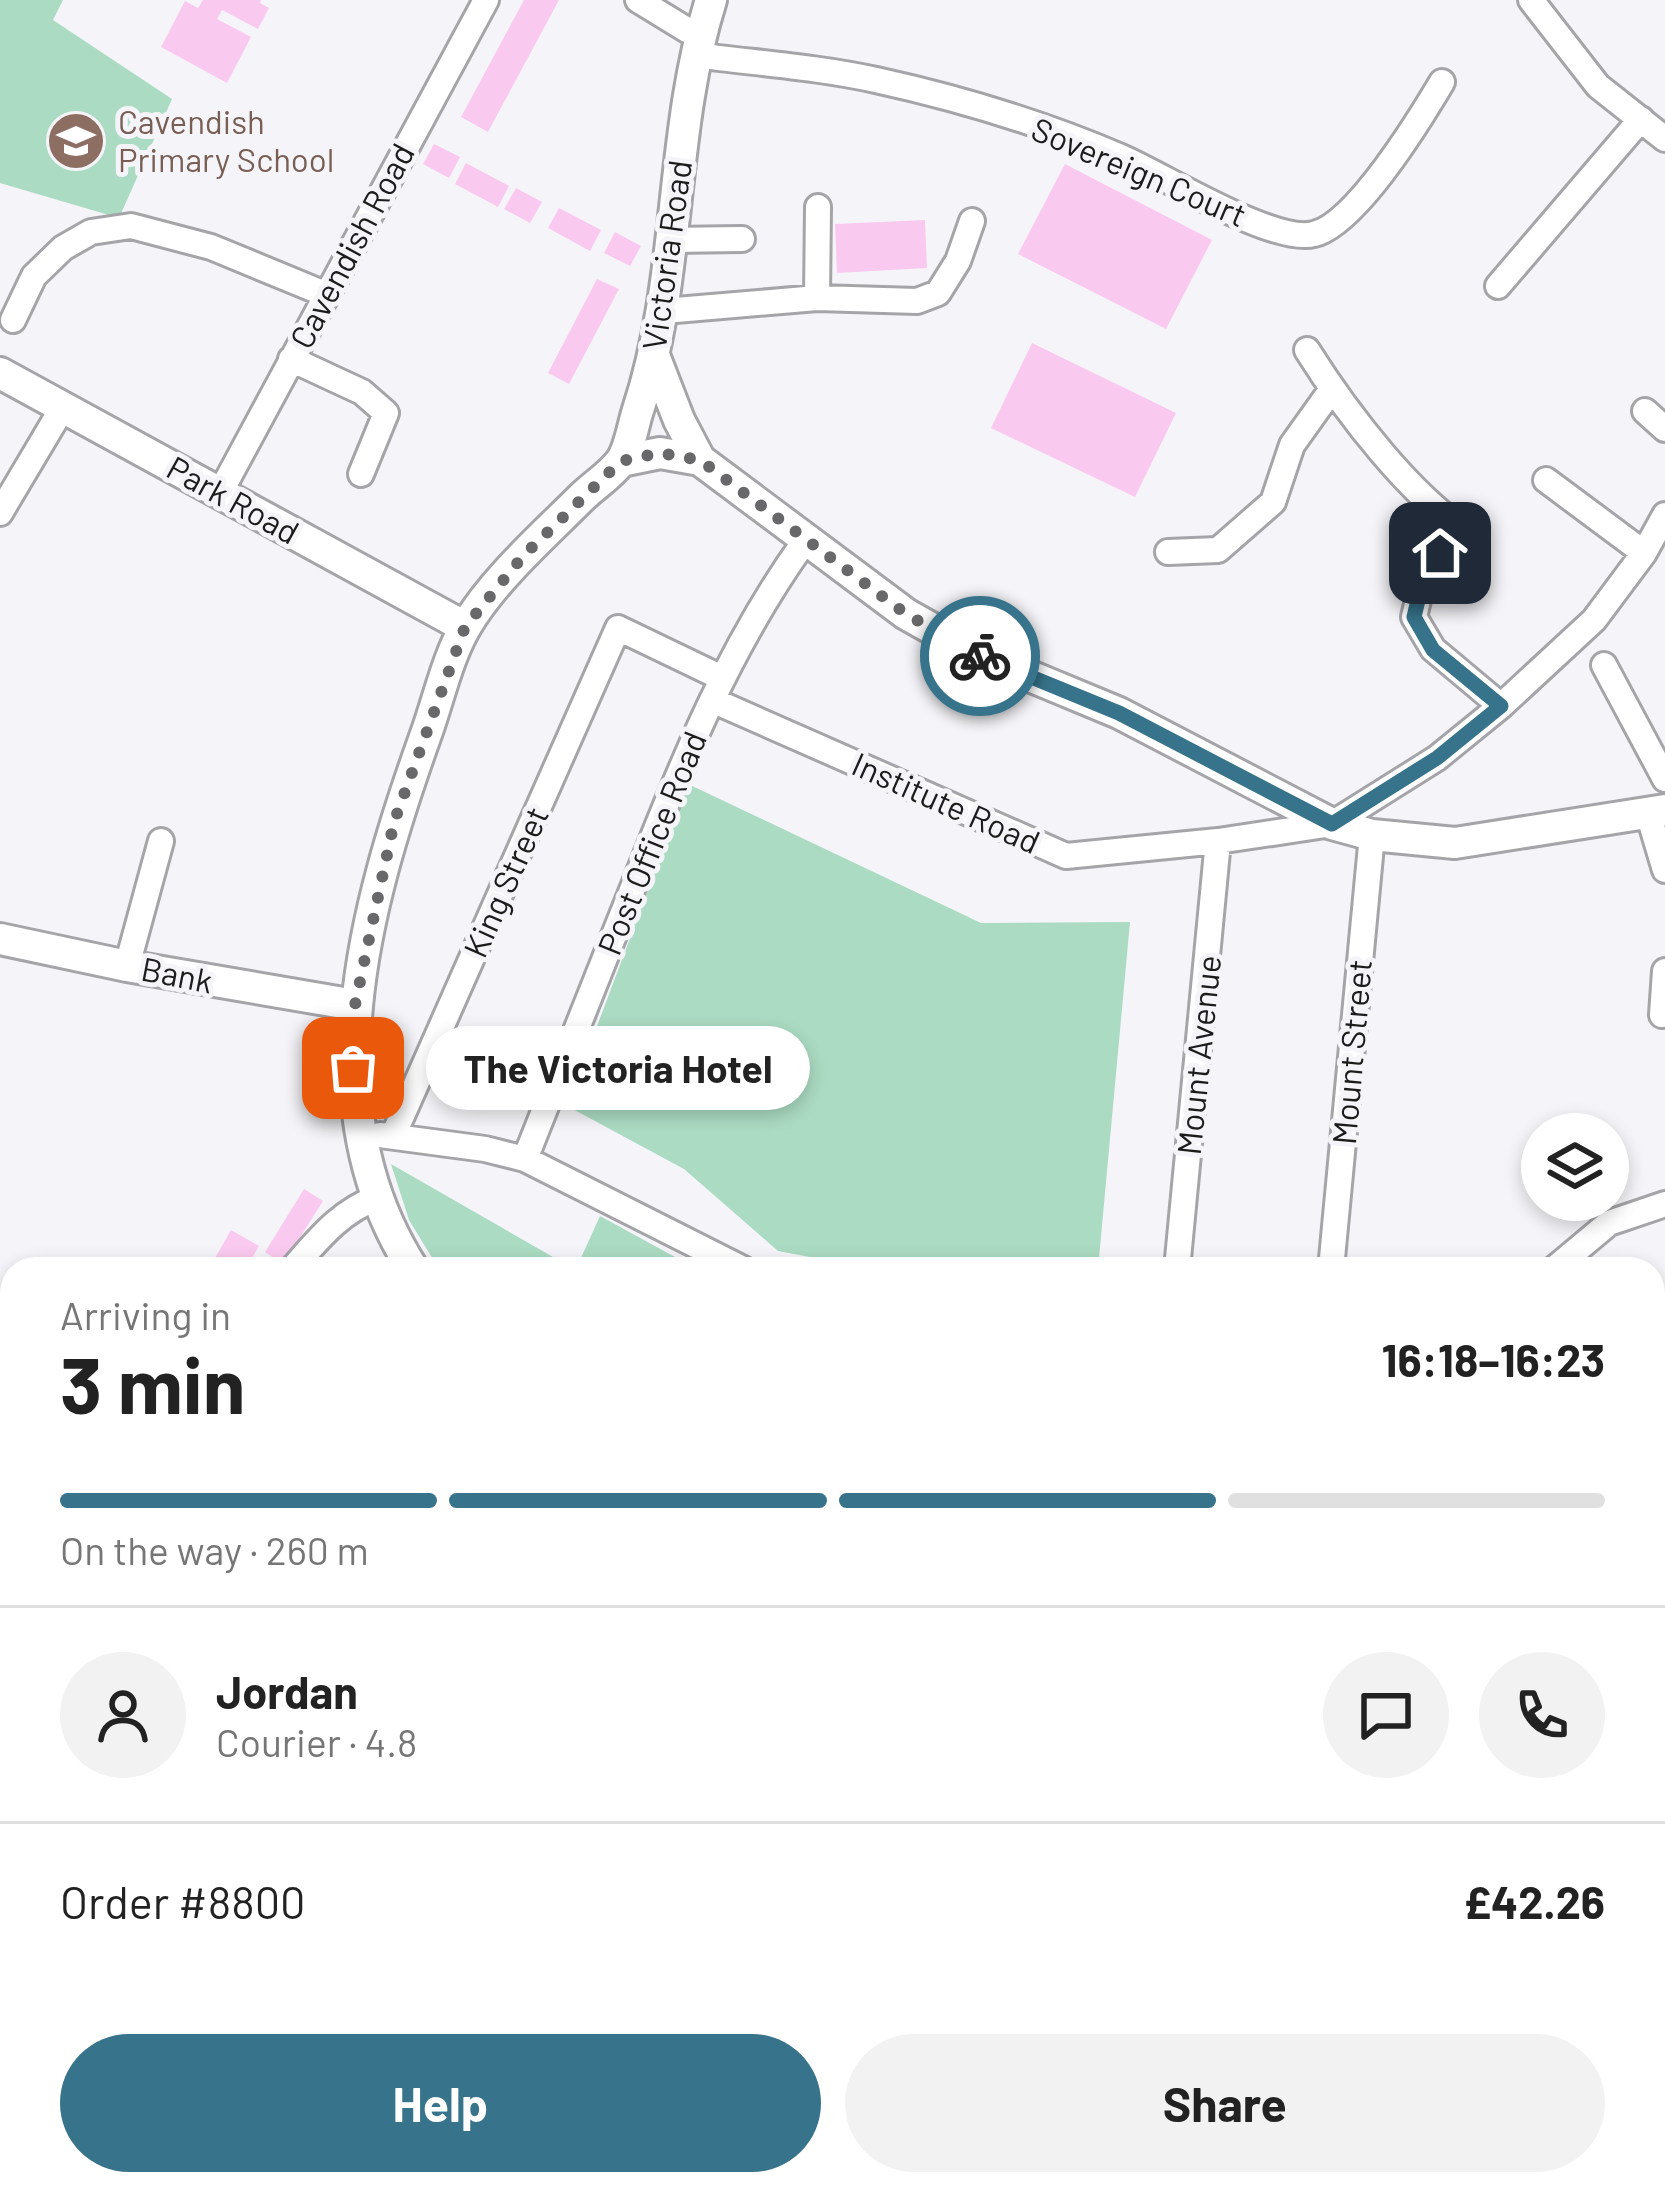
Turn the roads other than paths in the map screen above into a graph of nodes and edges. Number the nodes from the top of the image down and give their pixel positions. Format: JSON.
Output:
{"nodes":[{"id":1,"x":486,"y":0,"type":"edge"},
{"id":2,"x":638,"y":0,"type":"edge"},
{"id":3,"x":710,"y":0,"type":"edge"},
{"id":4,"x":1531,"y":0,"type":"edge"},
{"id":5,"x":697,"y":44,"type":"junction"},
{"id":6,"x":1442,"y":82,"type":"dead end"},
{"id":7,"x":1641,"y":119,"type":"junction"},
{"id":8,"x":1665,"y":139,"type":"edge"},
{"id":9,"x":818,"y":207,"type":"dead end"},
{"id":10,"x":972,"y":221,"type":"dead end"},
{"id":11,"x":742,"y":239,"type":"dead end"},
{"id":12,"x":669,"y":240,"type":"junction"},
{"id":13,"x":1498,"y":286,"type":"dead end"},
{"id":14,"x":325,"y":294,"type":"junction"},
{"id":15,"x":817,"y":298,"type":"junction"},
{"id":16,"x":664,"y":311,"type":"junction"},
{"id":17,"x":13,"y":320,"type":"dead end"},
{"id":18,"x":1307,"y":350,"type":"dead end"},
{"id":19,"x":655,"y":358,"type":"junction"},
{"id":20,"x":291,"y":359,"type":"junction"},
{"id":21,"x":0,"y":373,"type":"edge"},
{"id":22,"x":1332,"y":389,"type":"junction"},
{"id":23,"x":63,"y":407,"type":"junction"},
{"id":24,"x":1646,"y":411,"type":"dead end"},
{"id":25,"x":1665,"y":429,"type":"edge"},
{"id":26,"x":700,"y":460,"type":"junction"},
{"id":27,"x":621,"y":461,"type":"junction"},
{"id":28,"x":361,"y":474,"type":"dead end"},
{"id":29,"x":1546,"y":480,"type":"dead end"},
{"id":30,"x":220,"y":493,"type":"junction"},
{"id":31,"x":0,"y":513,"type":"edge"},
{"id":32,"x":1665,"y":515,"type":"edge"},
{"id":33,"x":806,"y":541,"type":"junction"},
{"id":34,"x":1168,"y":552,"type":"dead end"},
{"id":35,"x":1644,"y":553,"type":"junction"},
{"id":36,"x":465,"y":627,"type":"junction"},
{"id":37,"x":618,"y":628,"type":"joint"},
{"id":38,"x":1604,"y":665,"type":"dead end"},
{"id":39,"x":717,"y":689,"type":"junction"},
{"id":40,"x":1501,"y":706,"type":"junction"},
{"id":41,"x":1665,"y":779,"type":"edge"},
{"id":42,"x":1656,"y":812,"type":"edge"},
{"id":43,"x":1332,"y":824,"type":"junction"},
{"id":44,"x":1372,"y":835,"type":"junction"},
{"id":45,"x":161,"y":841,"type":"dead end"},
{"id":46,"x":1218,"y":841,"type":"junction"},
{"id":47,"x":1665,"y":870,"type":"edge"},
{"id":48,"x":0,"y":939,"type":"edge"},
{"id":49,"x":127,"y":966,"type":"junction"},
{"id":50,"x":1665,"y":970,"type":"edge"},
{"id":51,"x":355,"y":1005,"type":"junction"},
{"id":52,"x":1662,"y":1015,"type":"dead end"},
{"id":53,"x":360,"y":1133,"type":"junction"},
{"id":54,"x":393,"y":1136,"type":"junction"},
{"id":55,"x":525,"y":1159,"type":"junction"},
{"id":56,"x":377,"y":1198,"type":"junction"},
{"id":57,"x":1665,"y":1204,"type":"edge"},
{"id":58,"x":303,"y":1257,"type":"edge"},
{"id":59,"x":407,"y":1257,"type":"edge"},
{"id":60,"x":718,"y":1257,"type":"edge"},
{"id":61,"x":1178,"y":1257,"type":"edge"},
{"id":62,"x":1332,"y":1257,"type":"edge"},
{"id":63,"x":1568,"y":1257,"type":"edge"}],
"edges":[{"from":1,"to":14,"type":"street","name":"Cavendish Road"},
{"from":2,"to":5,"type":"street","name":"Sovereign Court"},
{"from":3,"to":5,"type":"street","name":"Victoria Road"},
{"from":4,"to":7,"type":"street"},
{"from":5,"to":6,"type":"street","name":"Sovereign Court"},
{"from":5,"to":12,"type":"street","name":"Victoria Road"},
{"from":7,"to":8,"type":"street"},
{"from":7,"to":13,"type":"street"},
{"from":9,"to":15,"type":"street"},
{"from":10,"to":15,"type":"street"},
{"from":11,"to":12,"type":"street"},
{"from":12,"to":16,"type":"street","name":"Victoria Road"},
{"from":14,"to":17,"type":"street"},
{"from":14,"to":20,"type":"street","name":"Cavendish Road"},
{"from":15,"to":16,"type":"street"},
{"from":16,"to":19,"type":"street","name":"Victoria Road"},
{"from":18,"to":22,"type":"street"},
{"from":19,"to":26,"type":"street"},
{"from":19,"to":27,"type":"street","name":"Victoria Road"},
{"from":20,"to":28,"type":"street"},
{"from":20,"to":30,"type":"street","name":"Cavendish Road"},
{"from":21,"to":23,"type":"street","name":"Park Road"},
{"from":22,"to":34,"type":"street"},
{"from":22,"to":40,"type":"street"},
{"from":23,"to":30,"type":"street","name":"Park Road"},
{"from":23,"to":31,"type":"street"},
{"from":24,"to":25,"type":"street"},
{"from":26,"to":27,"type":"street"},
{"from":26,"to":33,"type":"street"},
{"from":27,"to":36,"type":"street","name":"Victoria Road"},
{"from":29,"to":35,"type":"street"},
{"from":30,"to":36,"type":"street","name":"Park Road"},
{"from":32,"to":35,"type":"street"},
{"from":33,"to":39,"type":"street","name":"Post Office Road"},
{"from":33,"to":43,"type":"street"},
{"from":35,"to":40,"type":"street"},
{"from":36,"to":51,"type":"street","name":"Victoria Road"},
{"from":37,"to":39,"type":"street","name":"Institute Road"},
{"from":37,"to":54,"type":"street","name":"King Street"},
{"from":38,"to":41,"type":"street"},
{"from":39,"to":46,"type":"street","name":"Institute Road"},
{"from":39,"to":55,"type":"street","name":"Post Office Road"},
{"from":40,"to":43,"type":"street"},
{"from":42,"to":44,"type":"street"},
{"from":42,"to":47,"type":"street"},
{"from":43,"to":44,"type":"street"},
{"from":43,"to":46,"type":"street","name":"Institute Road"},
{"from":44,"to":62,"type":"street","name":"Mount Street"},
{"from":45,"to":49,"type":"street"},
{"from":46,"to":61,"type":"street","name":"Mount Avenue"},
{"from":48,"to":49,"type":"street","name":"Bank"},
{"from":49,"to":51,"type":"street","name":"Bank"},
{"from":50,"to":52,"type":"street"},
{"from":51,"to":53,"type":"street","name":"Victoria Road"},
{"from":53,"to":54,"type":"street"},
{"from":53,"to":56,"type":"street","name":"Victoria Road"},
{"from":54,"to":55,"type":"street"},
{"from":55,"to":60,"type":"street"},
{"from":56,"to":58,"type":"street"},
{"from":56,"to":59,"type":"street","name":"Victoria Road"},
{"from":57,"to":63,"type":"street"}]}
